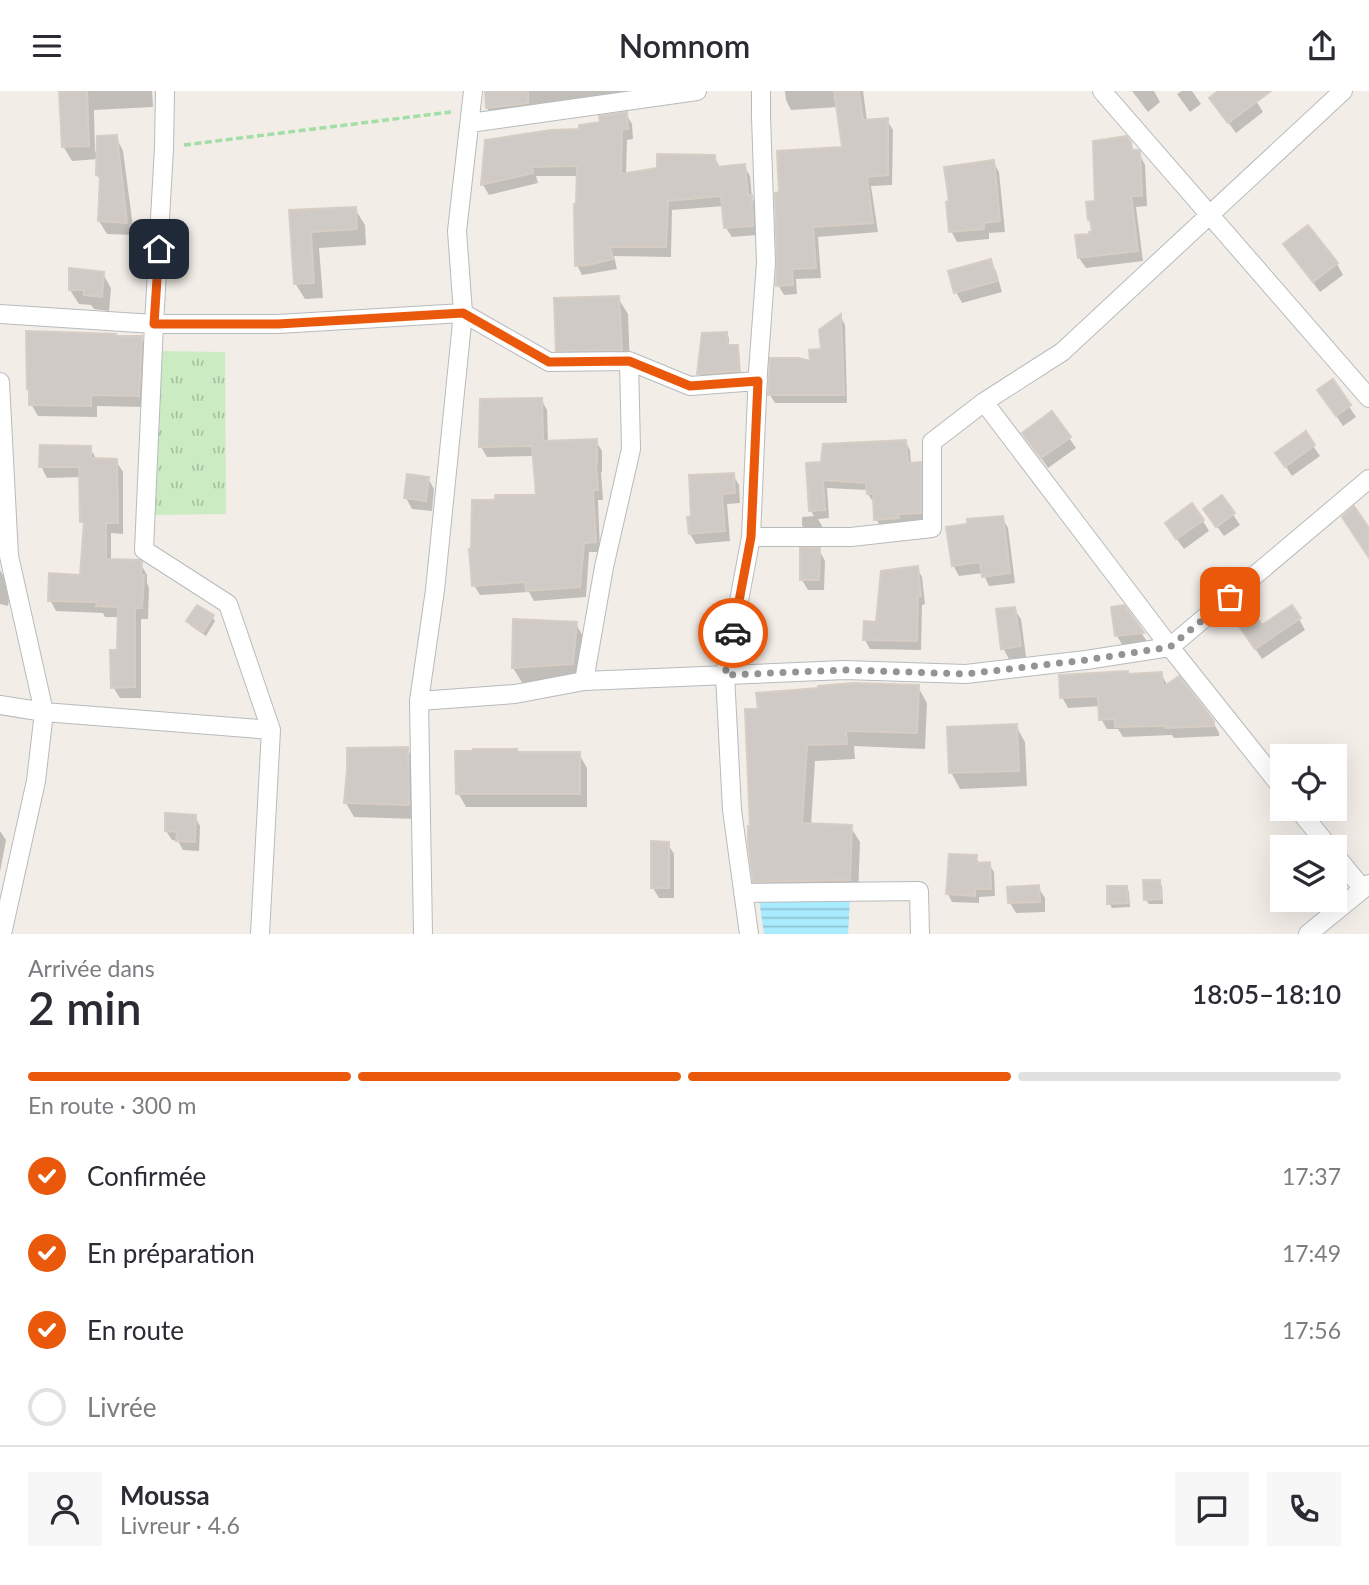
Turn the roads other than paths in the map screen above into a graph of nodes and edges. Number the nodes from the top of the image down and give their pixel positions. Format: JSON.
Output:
{"nodes":[{"id":1,"x":165,"y":91,"type":"edge"},
{"id":2,"x":473,"y":91,"type":"edge"},
{"id":3,"x":697,"y":91,"type":"edge"},
{"id":4,"x":761,"y":91,"type":"edge"},
{"id":5,"x":1102,"y":91,"type":"edge"},
{"id":6,"x":1343,"y":91,"type":"edge"},
{"id":7,"x":471,"y":116,"type":"junction"},
{"id":8,"x":1211,"y":214,"type":"junction"},
{"id":9,"x":463,"y":313,"type":"junction"},
{"id":10,"x":0,"y":314,"type":"edge"},
{"id":11,"x":154,"y":324,"type":"junction"},
{"id":12,"x":629,"y":361,"type":"junction"},
{"id":13,"x":758,"y":381,"type":"junction"},
{"id":14,"x":0,"y":382,"type":"edge"},
{"id":15,"x":1369,"y":398,"type":"edge"},
{"id":16,"x":984,"y":402,"type":"junction"},
{"id":17,"x":1369,"y":479,"type":"edge"},
{"id":18,"x":751,"y":537,"type":"junction"},
{"id":19,"x":5,"y":555,"type":"edge"},
{"id":20,"x":1170,"y":647,"type":"junction"},
{"id":21,"x":725,"y":675,"type":"junction"},
{"id":22,"x":584,"y":681,"type":"junction"},
{"id":23,"x":419,"y":701,"type":"junction"},
{"id":24,"x":0,"y":705,"type":"edge"},
{"id":25,"x":44,"y":712,"type":"junction"},
{"id":26,"x":271,"y":730,"type":"junction"},
{"id":27,"x":1270,"y":773,"type":"edge"},
{"id":28,"x":1308,"y":821,"type":"edge"},
{"id":29,"x":1319,"y":835,"type":"edge"},
{"id":30,"x":1347,"y":867,"type":"edge"},
{"id":31,"x":1366,"y":887,"type":"edge"},
{"id":32,"x":743,"y":893,"type":"junction"},
{"id":33,"x":2,"y":934,"type":"edge"},
{"id":34,"x":260,"y":934,"type":"edge"},
{"id":35,"x":423,"y":934,"type":"edge"},
{"id":36,"x":749,"y":934,"type":"edge"},
{"id":37,"x":920,"y":934,"type":"edge"},
{"id":38,"x":1308,"y":934,"type":"edge"}],
"edges":[{"from":1,"to":11,"type":"street"},
{"from":2,"to":7,"type":"street"},
{"from":3,"to":7,"type":"street"},
{"from":4,"to":13,"type":"street"},
{"from":5,"to":8,"type":"street"},
{"from":6,"to":8,"type":"street"},
{"from":7,"to":9,"type":"street"},
{"from":8,"to":15,"type":"street"},
{"from":8,"to":16,"type":"street"},
{"from":9,"to":11,"type":"street"},
{"from":9,"to":12,"type":"street"},
{"from":9,"to":23,"type":"street"},
{"from":10,"to":11,"type":"street"},
{"from":11,"to":26,"type":"street"},
{"from":12,"to":13,"type":"street"},
{"from":12,"to":22,"type":"street"},
{"from":13,"to":18,"type":"street"},
{"from":14,"to":19,"type":"street"},
{"from":16,"to":18,"type":"street"},
{"from":16,"to":20,"type":"street"},
{"from":17,"to":20,"type":"street"},
{"from":18,"to":21,"type":"street"},
{"from":19,"to":25,"type":"street"},
{"from":20,"to":21,"type":"street"},
{"from":20,"to":27,"type":"street"},
{"from":21,"to":22,"type":"street"},
{"from":21,"to":32,"type":"street"},
{"from":22,"to":23,"type":"street"},
{"from":23,"to":35,"type":"street"},
{"from":24,"to":25,"type":"street"},
{"from":25,"to":26,"type":"street"},
{"from":25,"to":33,"type":"street"},
{"from":26,"to":34,"type":"street"},
{"from":28,"to":29,"type":"street"},
{"from":30,"to":31,"type":"street"},
{"from":31,"to":38,"type":"street"},
{"from":32,"to":36,"type":"street"},
{"from":32,"to":37,"type":"street"}]}
